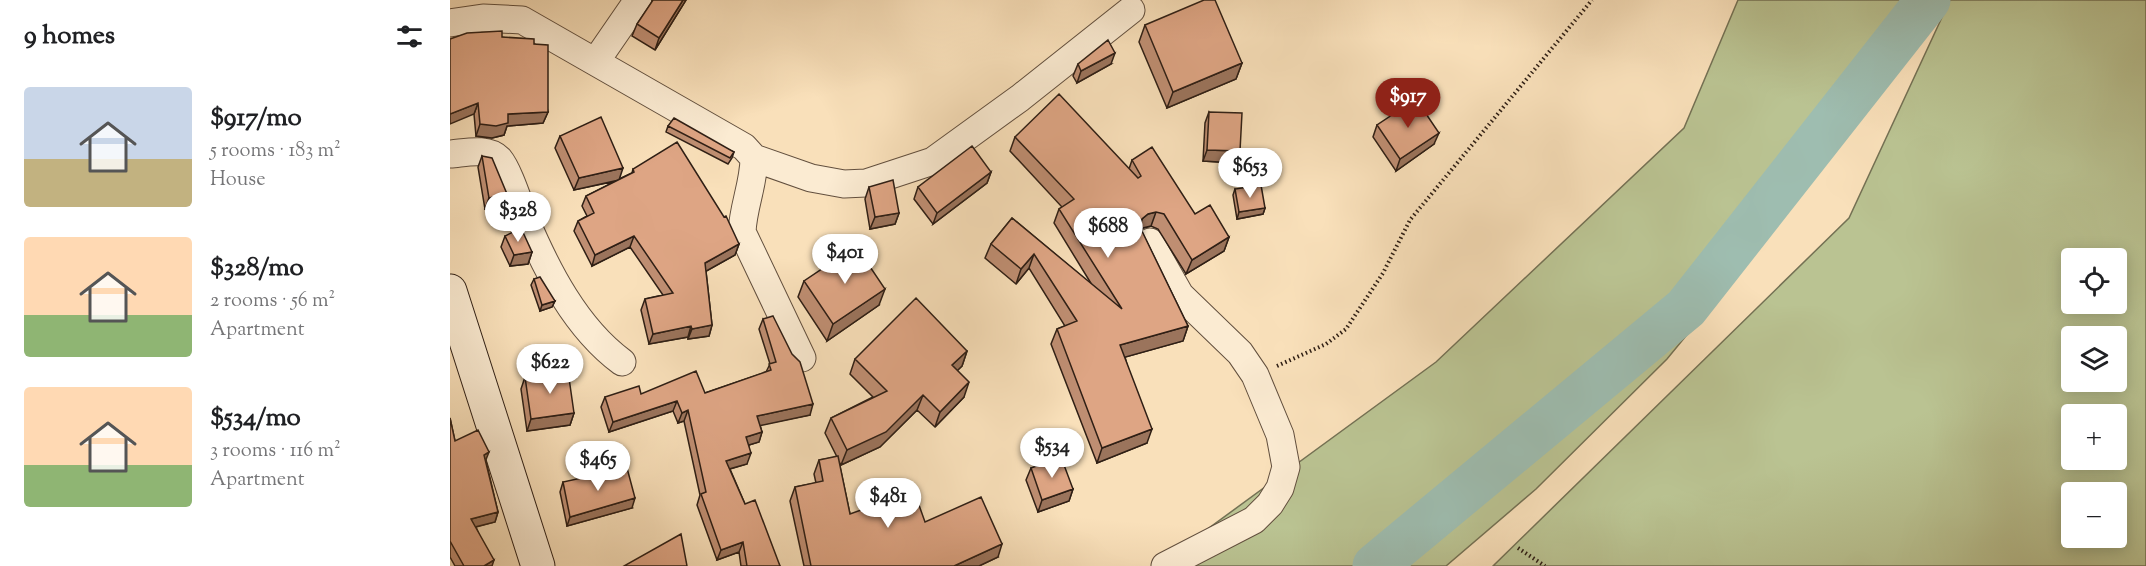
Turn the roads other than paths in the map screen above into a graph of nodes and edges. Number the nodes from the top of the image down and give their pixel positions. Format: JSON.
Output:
{"nodes":[{"id":1,"x":638,"y":0,"type":"edge"},
{"id":2,"x":1131,"y":10,"type":"dead end"},
{"id":3,"x":450,"y":23,"type":"edge"},
{"id":4,"x":596,"y":61,"type":"junction"},
{"id":5,"x":450,"y":154,"type":"edge"},
{"id":6,"x":754,"y":158,"type":"junction"},
{"id":7,"x":1150,"y":242,"type":"edge"},
{"id":8,"x":450,"y":291,"type":"edge"},
{"id":9,"x":802,"y":358,"type":"dead end"},
{"id":10,"x":621,"y":363,"type":"dead end"},
{"id":11,"x":538,"y":566,"type":"edge"},
{"id":12,"x":1165,"y":566,"type":"edge"}],
"edges":[{"from":1,"to":4,"type":"street"},
{"from":2,"to":6,"type":"street"},
{"from":3,"to":4,"type":"street"},
{"from":4,"to":6,"type":"street"},
{"from":5,"to":10,"type":"street"},
{"from":6,"to":9,"type":"street"},
{"from":7,"to":12,"type":"street"},
{"from":8,"to":11,"type":"street"}]}
